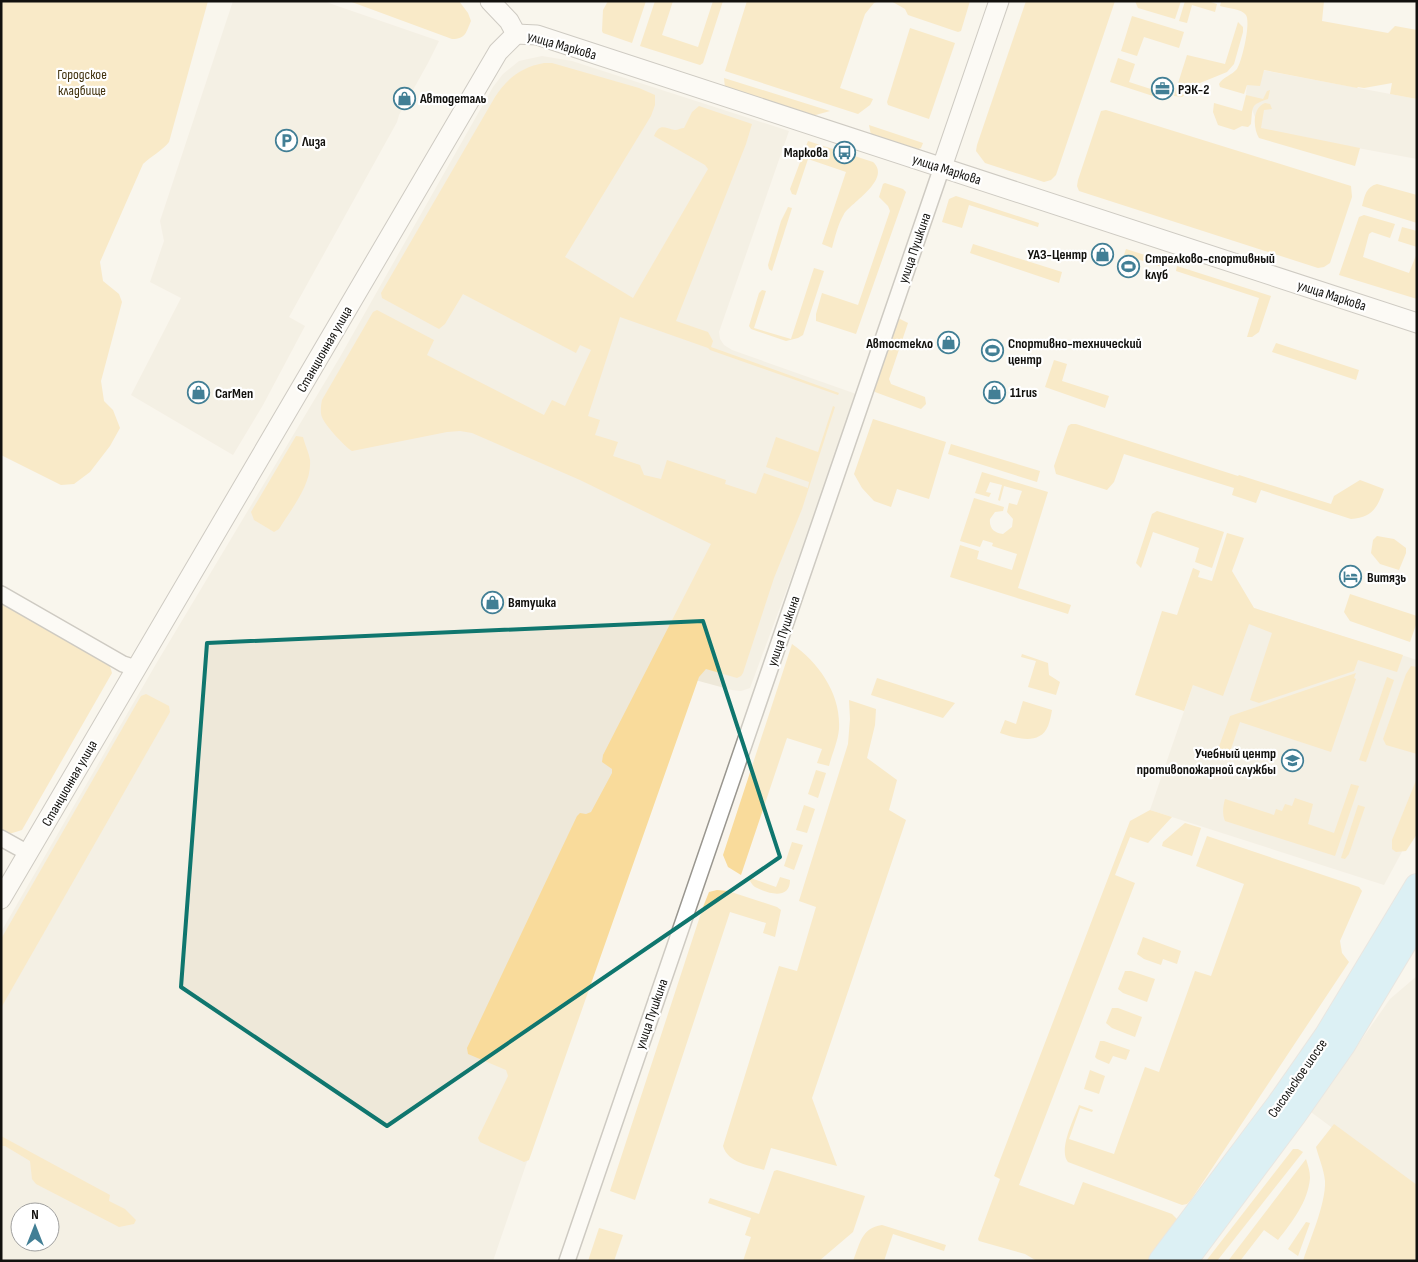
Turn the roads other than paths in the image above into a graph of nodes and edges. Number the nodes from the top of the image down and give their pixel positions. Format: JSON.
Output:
{"nodes":[{"id":1,"x":490,"y":1,"type":"edge"},
{"id":2,"x":999,"y":1,"type":"edge"},
{"id":3,"x":516,"y":34,"type":"junction"},
{"id":4,"x":942,"y":167,"type":"junction"},
{"id":5,"x":1417,"y":323,"type":"edge"},
{"id":6,"x":1,"y":594,"type":"edge"},
{"id":7,"x":136,"y":668,"type":"junction"},
{"id":8,"x":1,"y":838,"type":"edge"},
{"id":9,"x":28,"y":853,"type":"junction"},
{"id":10,"x":1417,"y":886,"type":"edge"},
{"id":11,"x":1,"y":899,"type":"edge"},
{"id":12,"x":1417,"y":922,"type":"edge"},
{"id":13,"x":567,"y":1261,"type":"edge"},
{"id":14,"x":1161,"y":1261,"type":"edge"},
{"id":15,"x":1185,"y":1261,"type":"edge"}],
"edges":[{"from":1,"to":3,"type":"street","name":"улица Маркова"},
{"from":2,"to":4,"type":"street","name":"улица Пушкина"},
{"from":3,"to":4,"type":"street","name":"улица Маркова"},
{"from":3,"to":7,"type":"street","name":"Станционная улица"},
{"from":4,"to":5,"type":"street","name":"улица Маркова"},
{"from":4,"to":13,"type":"street","name":"улица Пушкина"},
{"from":6,"to":7,"type":"street"},
{"from":7,"to":9,"type":"street","name":"Станционная улица"},
{"from":8,"to":9,"type":"street"},
{"from":9,"to":11,"type":"street","name":"Станционная улица"},
{"from":10,"to":14,"type":"main road","name":"Сысольское шоссе"},
{"from":12,"to":15,"type":"main road","name":"Сысольское шоссе"}]}
